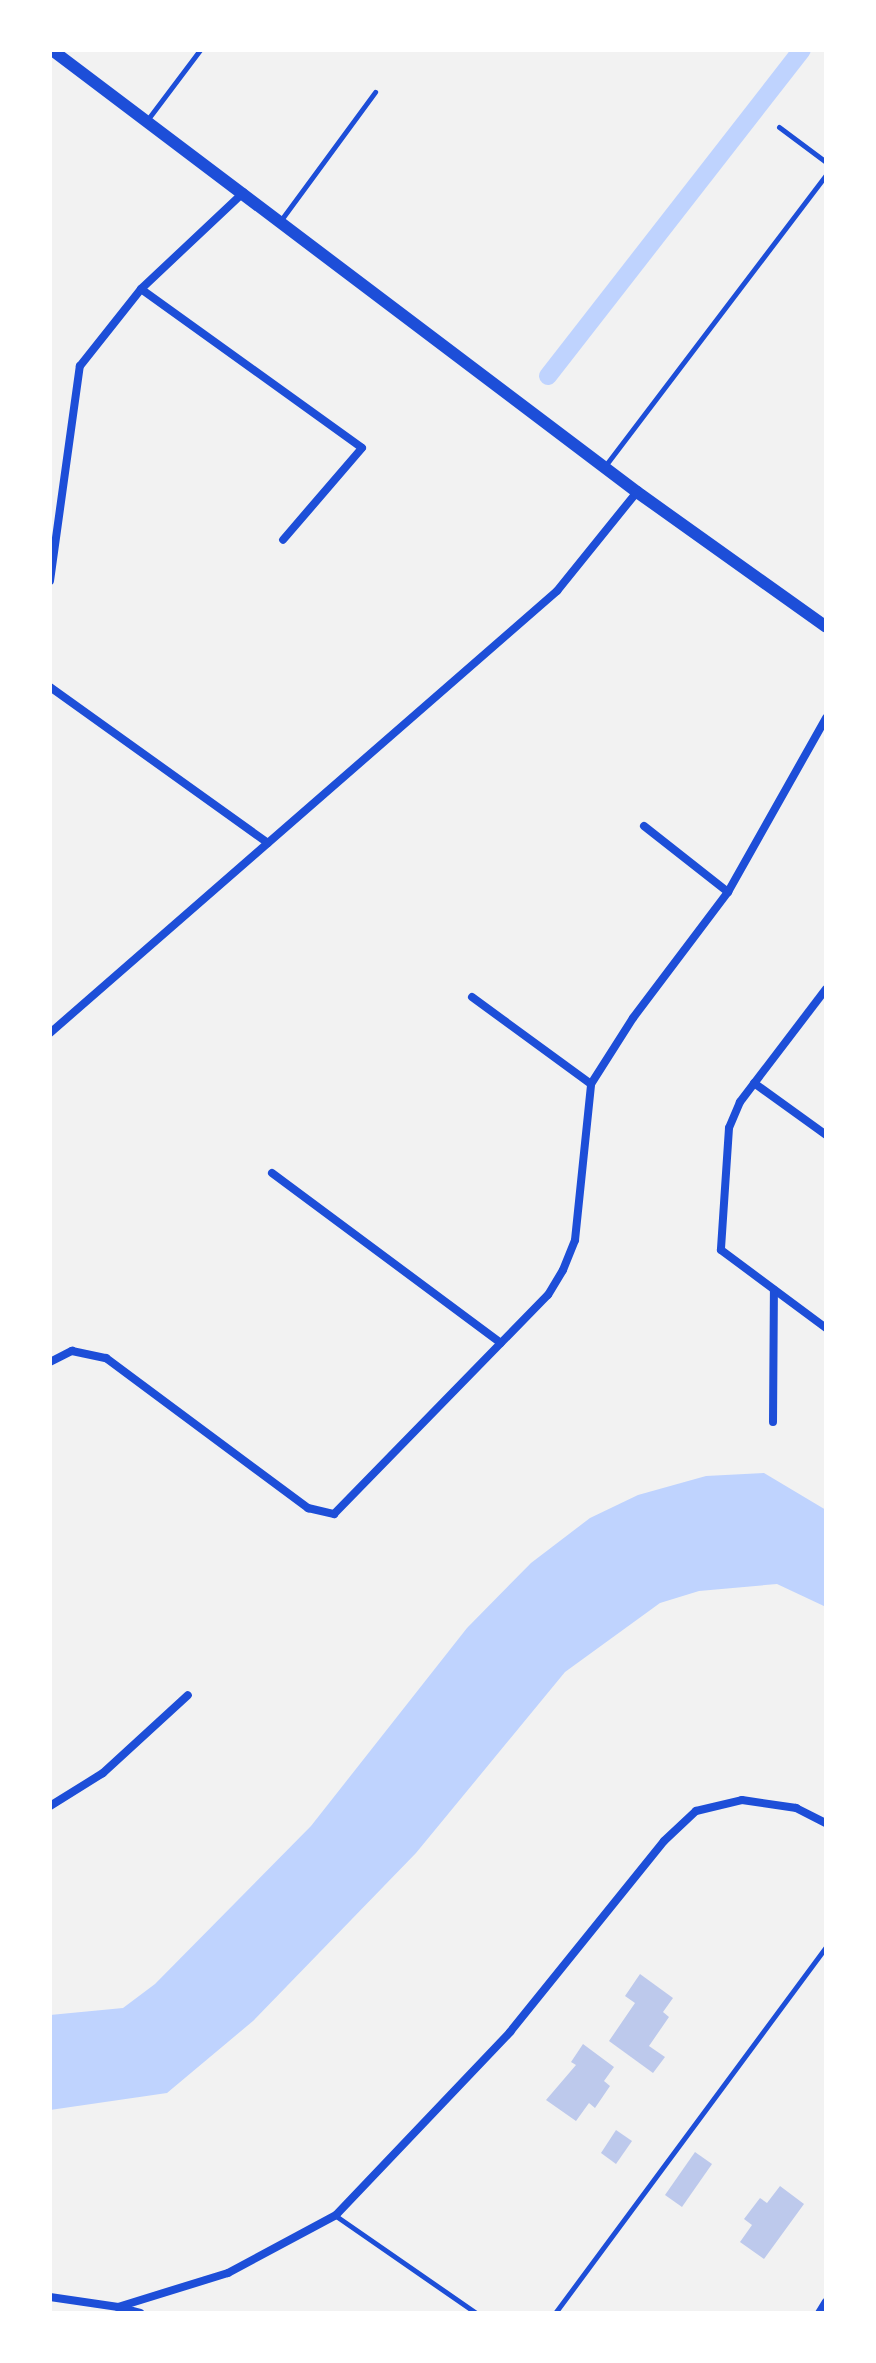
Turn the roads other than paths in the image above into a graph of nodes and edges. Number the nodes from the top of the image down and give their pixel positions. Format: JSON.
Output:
{"nodes":[{"id":1,"x":52,"y":50,"type":"edge"},
{"id":2,"x":200,"y":50,"type":"edge"},
{"id":3,"x":375,"y":92,"type":"dead end"},
{"id":4,"x":148,"y":119,"type":"junction"},
{"id":5,"x":779,"y":127,"type":"dead end"},
{"id":6,"x":826,"y":162,"type":"edge"},
{"id":7,"x":826,"y":175,"type":"edge"},
{"id":8,"x":245,"y":192,"type":"junction"},
{"id":9,"x":281,"y":220,"type":"junction"},
{"id":10,"x":141,"y":289,"type":"junction"},
{"id":11,"x":604,"y":466,"type":"junction"},
{"id":12,"x":637,"y":492,"type":"junction"},
{"id":13,"x":283,"y":540,"type":"dead end"},
{"id":14,"x":50,"y":581,"type":"edge"},
{"id":15,"x":826,"y":627,"type":"edge"},
{"id":16,"x":50,"y":687,"type":"edge"},
{"id":17,"x":826,"y":718,"type":"edge"},
{"id":18,"x":644,"y":826,"type":"dead end"},
{"id":19,"x":268,"y":843,"type":"junction"},
{"id":20,"x":728,"y":892,"type":"junction"},
{"id":21,"x":826,"y":989,"type":"edge"},
{"id":22,"x":472,"y":997,"type":"dead end"},
{"id":23,"x":50,"y":1033,"type":"edge"},
{"id":24,"x":754,"y":1083,"type":"junction"},
{"id":25,"x":591,"y":1084,"type":"junction"},
{"id":26,"x":826,"y":1135,"type":"edge"},
{"id":27,"x":272,"y":1173,"type":"dead end"},
{"id":28,"x":774,"y":1290,"type":"junction"},
{"id":29,"x":826,"y":1328,"type":"edge"},
{"id":30,"x":501,"y":1343,"type":"junction"},
{"id":31,"x":50,"y":1362,"type":"edge"},
{"id":32,"x":773,"y":1422,"type":"dead end"},
{"id":33,"x":188,"y":1695,"type":"dead end"},
{"id":34,"x":50,"y":1806,"type":"edge"},
{"id":35,"x":826,"y":1823,"type":"edge"},
{"id":36,"x":826,"y":1947,"type":"edge"},
{"id":37,"x":336,"y":2215,"type":"junction"},
{"id":38,"x":50,"y":2297,"type":"edge"},
{"id":39,"x":826,"y":2302,"type":"edge"},
{"id":40,"x":118,"y":2307,"type":"junction"},
{"id":41,"x":140,"y":2313,"type":"edge"},
{"id":42,"x":476,"y":2313,"type":"edge"},
{"id":43,"x":555,"y":2313,"type":"edge"},
{"id":44,"x":819,"y":2313,"type":"edge"}],
"edges":[{"from":1,"to":4,"type":"street"},
{"from":2,"to":4,"type":"lane"},
{"from":3,"to":9,"type":"lane"},
{"from":4,"to":8,"type":"street"},
{"from":5,"to":6,"type":"lane"},
{"from":7,"to":11,"type":"lane"},
{"from":8,"to":9,"type":"street"},
{"from":8,"to":10,"type":"street"},
{"from":9,"to":11,"type":"street"},
{"from":10,"to":13,"type":"street"},
{"from":10,"to":14,"type":"street"},
{"from":11,"to":12,"type":"street"},
{"from":12,"to":15,"type":"street"},
{"from":12,"to":19,"type":"street"},
{"from":16,"to":19,"type":"street"},
{"from":17,"to":20,"type":"street"},
{"from":18,"to":20,"type":"street"},
{"from":19,"to":23,"type":"street"},
{"from":20,"to":25,"type":"street"},
{"from":21,"to":24,"type":"street"},
{"from":22,"to":25,"type":"street"},
{"from":24,"to":26,"type":"street"},
{"from":24,"to":28,"type":"street"},
{"from":25,"to":30,"type":"street"},
{"from":27,"to":30,"type":"street"},
{"from":28,"to":29,"type":"street"},
{"from":28,"to":32,"type":"street"},
{"from":30,"to":31,"type":"street"},
{"from":33,"to":34,"type":"street"},
{"from":35,"to":37,"type":"street"},
{"from":36,"to":43,"type":"lane"},
{"from":37,"to":40,"type":"street"},
{"from":37,"to":42,"type":"lane"},
{"from":38,"to":40,"type":"street"},
{"from":39,"to":44,"type":"street"},
{"from":40,"to":41,"type":"street"}]}
